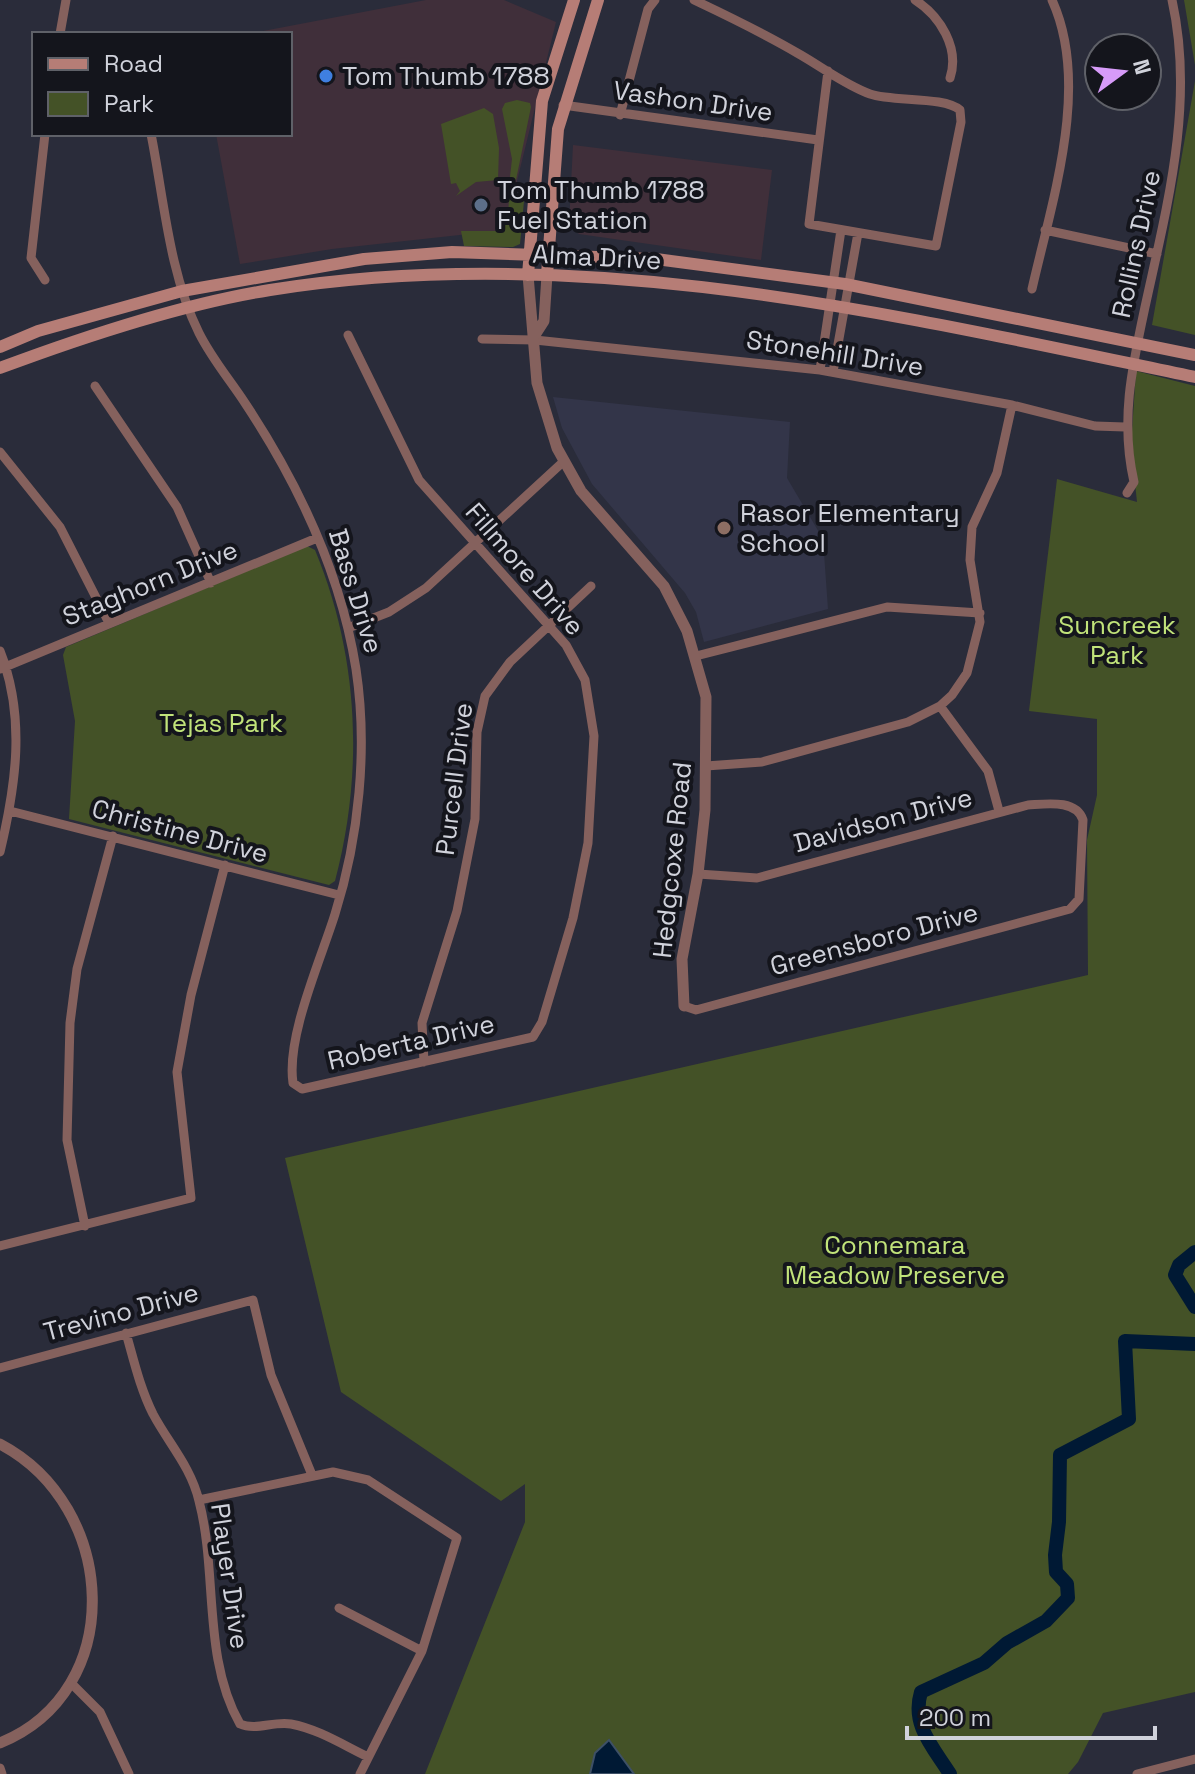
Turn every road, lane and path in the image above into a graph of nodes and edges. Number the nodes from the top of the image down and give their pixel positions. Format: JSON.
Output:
{"nodes":[{"id":1,"x":66,"y":0,"type":"edge"},
{"id":2,"x":574,"y":0,"type":"edge"},
{"id":3,"x":598,"y":0,"type":"edge"},
{"id":4,"x":655,"y":0,"type":"edge"},
{"id":5,"x":694,"y":0,"type":"edge"},
{"id":6,"x":915,"y":0,"type":"edge"},
{"id":7,"x":1052,"y":0,"type":"edge"},
{"id":8,"x":1172,"y":0,"type":"edge"},
{"id":9,"x":60,"y":32,"type":"edge"},
{"id":10,"x":828,"y":71,"type":"junction"},
{"id":11,"x":950,"y":78,"type":"dead end"},
{"id":12,"x":542,"y":101,"type":"junction"},
{"id":13,"x":563,"y":105,"type":"junction"},
{"id":14,"x":620,"y":115,"type":"junction"},
{"id":15,"x":45,"y":136,"type":"edge"},
{"id":16,"x":151,"y":136,"type":"edge"},
{"id":17,"x":818,"y":140,"type":"junction"},
{"id":18,"x":841,"y":230,"type":"junction"},
{"id":19,"x":1045,"y":230,"type":"junction"},
{"id":20,"x":858,"y":233,"type":"junction"},
{"id":21,"x":528,"y":254,"type":"junction"},
{"id":22,"x":549,"y":254,"type":"junction"},
{"id":23,"x":1157,"y":254,"type":"junction"},
{"id":24,"x":364,"y":259,"type":"junction"},
{"id":25,"x":709,"y":266,"type":"junction"},
{"id":26,"x":528,"y":275,"type":"junction"},
{"id":27,"x":547,"y":275,"type":"junction"},
{"id":28,"x":367,"y":277,"type":"junction"},
{"id":29,"x":45,"y":280,"type":"dead end"},
{"id":30,"x":835,"y":282,"type":"junction"},
{"id":31,"x":849,"y":284,"type":"junction"},
{"id":32,"x":706,"y":286,"type":"junction"},
{"id":33,"x":1032,"y":289,"type":"dead end"},
{"id":34,"x":182,"y":291,"type":"junction"},
{"id":35,"x":187,"y":307,"type":"junction"},
{"id":36,"x":838,"y":307,"type":"junction"},
{"id":37,"x":348,"y":335,"type":"dead end"},
{"id":38,"x":535,"y":337,"type":"junction"},
{"id":39,"x":482,"y":339,"type":"dead end"},
{"id":40,"x":1138,"y":341,"type":"junction"},
{"id":41,"x":0,"y":347,"type":"edge"},
{"id":42,"x":1195,"y":355,"type":"edge"},
{"id":43,"x":1133,"y":364,"type":"junction"},
{"id":44,"x":0,"y":368,"type":"edge"},
{"id":45,"x":820,"y":370,"type":"junction"},
{"id":46,"x":833,"y":372,"type":"junction"},
{"id":47,"x":1195,"y":377,"type":"edge"},
{"id":48,"x":95,"y":386,"type":"dead end"},
{"id":49,"x":1012,"y":405,"type":"junction"},
{"id":50,"x":1125,"y":427,"type":"junction"},
{"id":51,"x":0,"y":452,"type":"edge"},
{"id":52,"x":563,"y":462,"type":"junction"},
{"id":53,"x":1127,"y":493,"type":"dead end"},
{"id":54,"x":317,"y":538,"type":"junction"},
{"id":55,"x":473,"y":542,"type":"junction"},
{"id":56,"x":211,"y":583,"type":"junction"},
{"id":57,"x":591,"y":586,"type":"dead end"},
{"id":58,"x":980,"y":613,"type":"junction"},
{"id":59,"x":109,"y":623,"type":"junction"},
{"id":60,"x":549,"y":625,"type":"junction"},
{"id":61,"x":348,"y":628,"type":"junction"},
{"id":62,"x":0,"y":651,"type":"edge"},
{"id":63,"x":696,"y":656,"type":"junction"},
{"id":64,"x":3,"y":668,"type":"edge"},
{"id":65,"x":940,"y":706,"type":"junction"},
{"id":66,"x":706,"y":766,"type":"junction"},
{"id":67,"x":10,"y":811,"type":"junction"},
{"id":68,"x":999,"y":811,"type":"junction"},
{"id":69,"x":113,"y":836,"type":"junction"},
{"id":70,"x":0,"y":852,"type":"edge"},
{"id":71,"x":225,"y":865,"type":"junction"},
{"id":72,"x":698,"y":874,"type":"junction"},
{"id":73,"x":339,"y":895,"type":"junction"},
{"id":74,"x":1076,"y":905,"type":"joint"},
{"id":75,"x":684,"y":1006,"type":"joint"},
{"id":76,"x":533,"y":1037,"type":"joint"},
{"id":77,"x":424,"y":1062,"type":"junction"},
{"id":78,"x":299,"y":1088,"type":"joint"},
{"id":79,"x":85,"y":1226,"type":"junction"},
{"id":80,"x":0,"y":1246,"type":"edge"},
{"id":81,"x":126,"y":1333,"type":"junction"},
{"id":82,"x":0,"y":1368,"type":"edge"},
{"id":83,"x":0,"y":1444,"type":"edge"},
{"id":84,"x":312,"y":1475,"type":"junction"},
{"id":85,"x":199,"y":1500,"type":"junction"},
{"id":86,"x":339,"y":1608,"type":"dead end"},
{"id":87,"x":422,"y":1651,"type":"junction"},
{"id":88,"x":71,"y":1683,"type":"junction"},
{"id":89,"x":0,"y":1743,"type":"edge"},
{"id":90,"x":368,"y":1757,"type":"junction"},
{"id":91,"x":1195,"y":1759,"type":"edge"},
{"id":92,"x":0,"y":1768,"type":"edge"},
{"id":93,"x":2,"y":1774,"type":"edge"},
{"id":94,"x":129,"y":1774,"type":"edge"},
{"id":95,"x":360,"y":1774,"type":"edge"},
{"id":96,"x":1137,"y":1774,"type":"edge"}],
"edges":[{"from":1,"to":9,"type":"street"},
{"from":2,"to":12,"type":"main road","name":"Hedgcoxe Road"},
{"from":3,"to":13,"type":"main road","name":"Hedgcoxe Road"},
{"from":4,"to":14,"type":"street"},
{"from":5,"to":10,"type":"street"},
{"from":6,"to":11,"type":"street"},
{"from":7,"to":19,"type":"street"},
{"from":8,"to":23,"type":"street","name":"Rollins Drive"},
{"from":10,"to":17,"type":"street"},
{"from":10,"to":20,"type":"street"},
{"from":12,"to":13,"type":"main road"},
{"from":12,"to":21,"type":"main road","name":"Hedgcoxe Road"},
{"from":13,"to":14,"type":"street","name":"Vashon Drive"},
{"from":13,"to":22,"type":"main road","name":"Hedgcoxe Road"},
{"from":14,"to":17,"type":"street","name":"Vashon Drive"},
{"from":15,"to":29,"type":"street"},
{"from":16,"to":34,"type":"street","name":"Bass Drive"},
{"from":17,"to":18,"type":"street"},
{"from":18,"to":20,"type":"street"},
{"from":18,"to":30,"type":"street"},
{"from":19,"to":23,"type":"street"},
{"from":19,"to":33,"type":"street"},
{"from":20,"to":31,"type":"street"},
{"from":21,"to":22,"type":"main road","name":"Alma Drive"},
{"from":21,"to":24,"type":"main road","name":"Alma Drive"},
{"from":21,"to":26,"type":"main road","name":"Hedgcoxe Road"},
{"from":22,"to":25,"type":"main road","name":"Alma Drive"},
{"from":22,"to":27,"type":"main road","name":"Hedgcoxe Road"},
{"from":23,"to":40,"type":"street","name":"Rollins Drive"},
{"from":24,"to":28,"type":"main road"},
{"from":24,"to":34,"type":"main road","name":"Alma Drive"},
{"from":25,"to":30,"type":"main road","name":"Alma Drive"},
{"from":25,"to":32,"type":"main road"},
{"from":26,"to":27,"type":"main road","name":"Alma Drive"},
{"from":26,"to":28,"type":"main road","name":"Alma Drive"},
{"from":26,"to":38,"type":"street","name":"Hedgcoxe Road"},
{"from":27,"to":32,"type":"main road","name":"Alma Drive"},
{"from":27,"to":38,"type":"street","name":"Hedgcoxe Road"},
{"from":28,"to":35,"type":"main road","name":"Alma Drive"},
{"from":30,"to":31,"type":"main road","name":"Alma Drive"},
{"from":30,"to":36,"type":"street"},
{"from":31,"to":36,"type":"street"},
{"from":31,"to":40,"type":"main road","name":"Alma Drive"},
{"from":32,"to":36,"type":"main road","name":"Alma Drive"},
{"from":34,"to":35,"type":"street","name":"Bass Drive"},
{"from":34,"to":41,"type":"main road","name":"Alma Drive"},
{"from":35,"to":44,"type":"main road","name":"Alma Drive"},
{"from":35,"to":54,"type":"street","name":"Bass Drive"},
{"from":36,"to":43,"type":"main road","name":"Alma Drive"},
{"from":36,"to":45,"type":"street"},
{"from":36,"to":46,"type":"street"},
{"from":37,"to":55,"type":"street","name":"Fillmore Drive"},
{"from":38,"to":39,"type":"street","name":"Stonehill Drive"},
{"from":38,"to":45,"type":"street","name":"Stonehill Drive"},
{"from":38,"to":52,"type":"street","name":"Hedgcoxe Road"},
{"from":40,"to":42,"type":"main road","name":"Alma Drive"},
{"from":40,"to":43,"type":"street","name":"Rollins Drive"},
{"from":43,"to":47,"type":"main road","name":"Alma Drive"},
{"from":43,"to":50,"type":"street","name":"Rollins Drive"},
{"from":45,"to":46,"type":"street","name":"Stonehill Drive"},
{"from":46,"to":49,"type":"street","name":"Stonehill Drive"},
{"from":48,"to":56,"type":"street"},
{"from":49,"to":50,"type":"street","name":"Stonehill Drive"},
{"from":49,"to":58,"type":"street"},
{"from":50,"to":53,"type":"street","name":"Rollins Drive"},
{"from":51,"to":59,"type":"street"},
{"from":52,"to":55,"type":"street"},
{"from":52,"to":63,"type":"street","name":"Hedgcoxe Road"},
{"from":54,"to":56,"type":"street","name":"Staghorn Drive"},
{"from":54,"to":61,"type":"street","name":"Bass Drive"},
{"from":55,"to":60,"type":"street","name":"Fillmore Drive"},
{"from":55,"to":61,"type":"street"},
{"from":56,"to":59,"type":"street","name":"Staghorn Drive"},
{"from":57,"to":60,"type":"street","name":"Purcell Drive"},
{"from":58,"to":63,"type":"street"},
{"from":58,"to":65,"type":"street"},
{"from":59,"to":64,"type":"street","name":"Staghorn Drive"},
{"from":60,"to":76,"type":"street","name":"Fillmore Drive"},
{"from":60,"to":77,"type":"street","name":"Purcell Drive"},
{"from":61,"to":73,"type":"street","name":"Bass Drive"},
{"from":62,"to":64,"type":"street"},
{"from":63,"to":66,"type":"street","name":"Hedgcoxe Road"},
{"from":64,"to":67,"type":"street"},
{"from":65,"to":66,"type":"street"},
{"from":65,"to":68,"type":"street"},
{"from":66,"to":72,"type":"street","name":"Hedgcoxe Road"},
{"from":67,"to":69,"type":"street","name":"Christine Drive"},
{"from":67,"to":70,"type":"street"},
{"from":68,"to":72,"type":"street","name":"Davidson Drive"},
{"from":68,"to":74,"type":"street","name":"Davidson Drive"},
{"from":69,"to":71,"type":"street","name":"Christine Drive"},
{"from":69,"to":79,"type":"street"},
{"from":71,"to":73,"type":"street","name":"Christine Drive"},
{"from":71,"to":79,"type":"street"},
{"from":72,"to":75,"type":"street","name":"Hedgcoxe Road"},
{"from":73,"to":78,"type":"street","name":"Bass Drive"},
{"from":74,"to":75,"type":"street","name":"Greensboro Drive"},
{"from":76,"to":77,"type":"street","name":"Roberta Drive"},
{"from":77,"to":78,"type":"street","name":"Roberta Drive"},
{"from":79,"to":80,"type":"street"},
{"from":81,"to":82,"type":"street","name":"Trevino Drive"},
{"from":81,"to":84,"type":"street","name":"Trevino Drive"},
{"from":81,"to":85,"type":"street","name":"Player Drive"},
{"from":83,"to":88,"type":"street"},
{"from":84,"to":85,"type":"street"},
{"from":84,"to":87,"type":"street"},
{"from":85,"to":90,"type":"street","name":"Player Drive"},
{"from":86,"to":87,"type":"street"},
{"from":87,"to":90,"type":"street"},
{"from":88,"to":89,"type":"street"},
{"from":88,"to":94,"type":"street"},
{"from":90,"to":95,"type":"street"},
{"from":91,"to":96,"type":"street"},
{"from":92,"to":93,"type":"street"}]}
